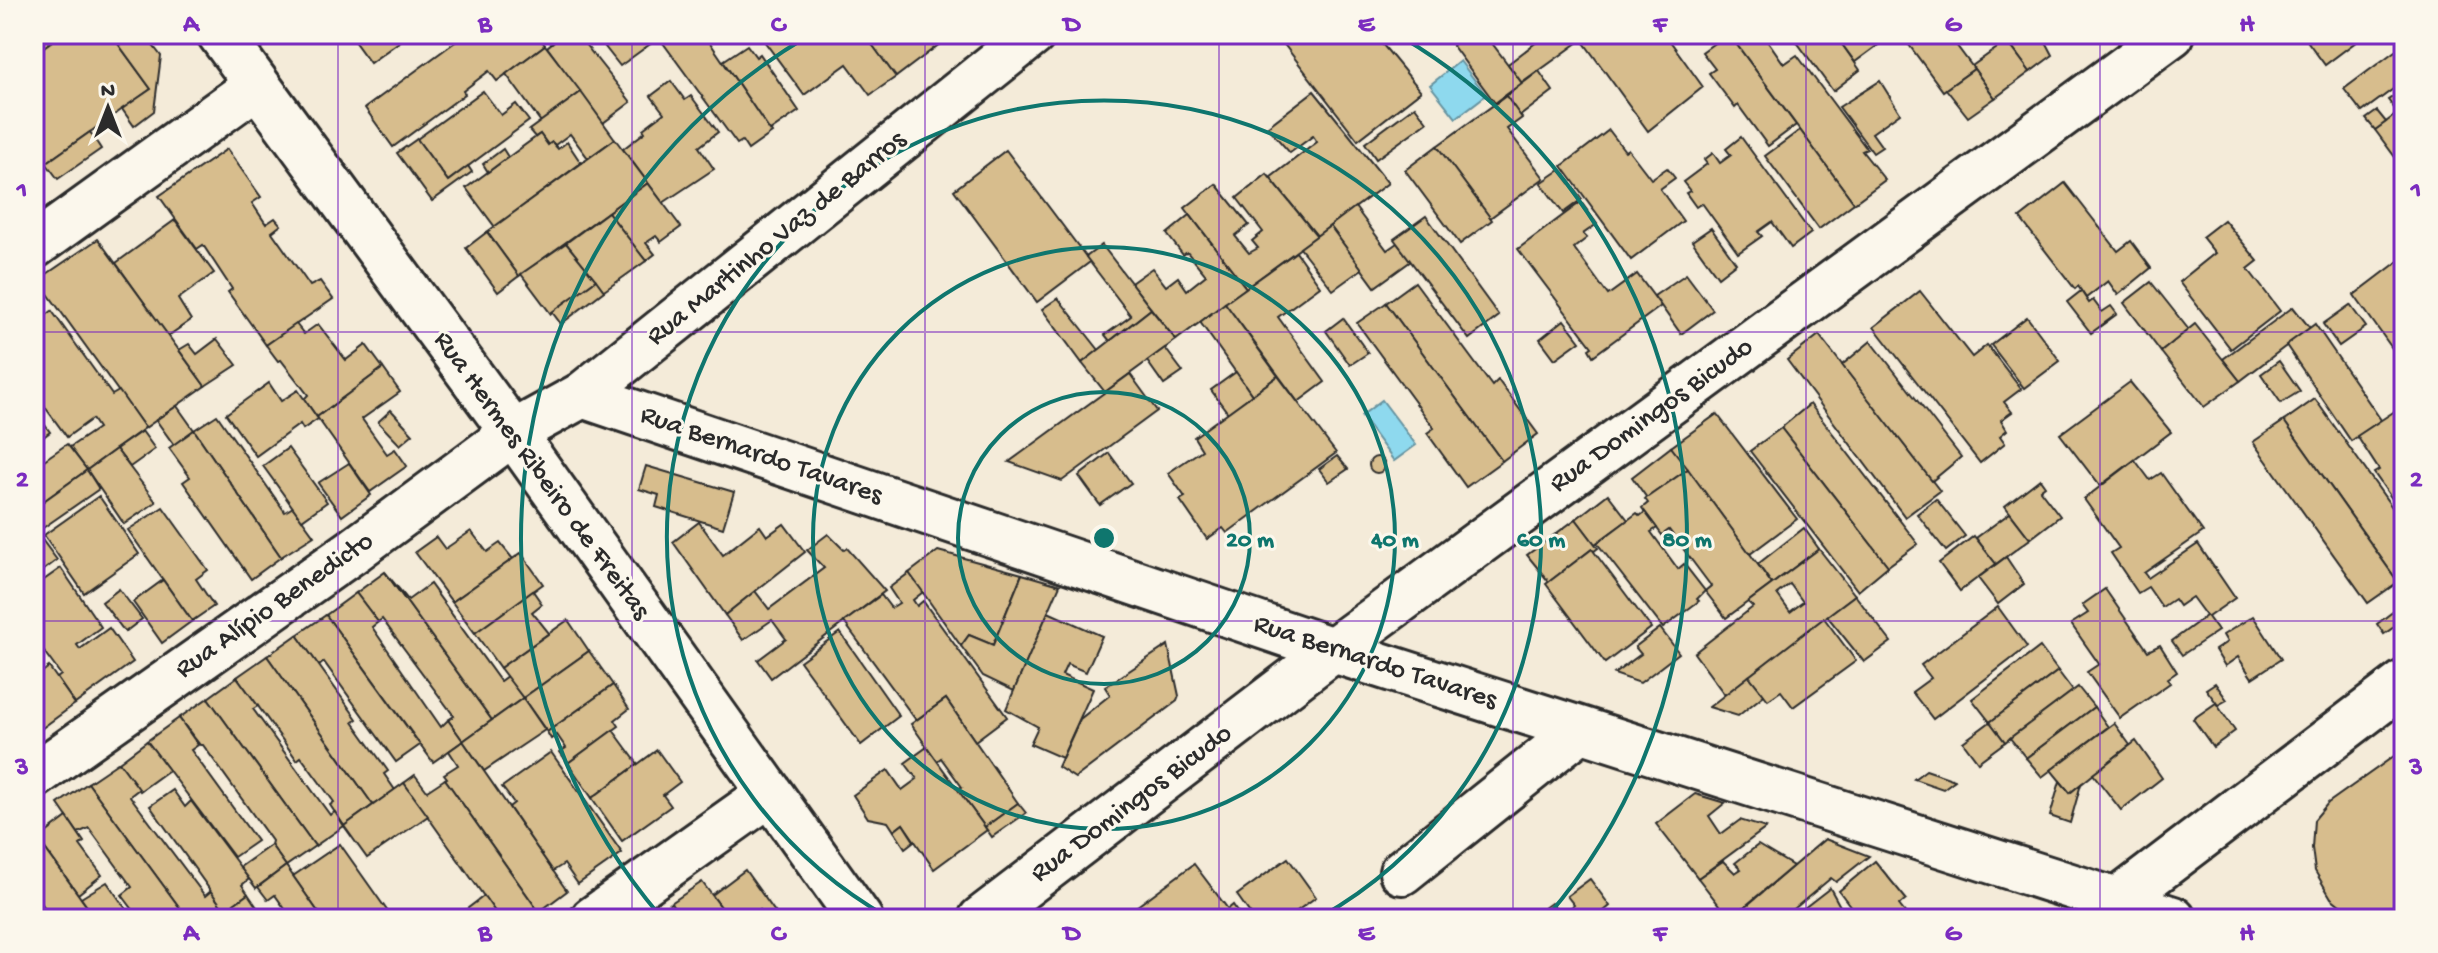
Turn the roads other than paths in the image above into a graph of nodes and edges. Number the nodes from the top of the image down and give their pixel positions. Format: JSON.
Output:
{"nodes":[{"id":1,"x":220,"y":34,"type":"edge"},
{"id":2,"x":1033,"y":34,"type":"edge"},
{"id":3,"x":2172,"y":34,"type":"edge"},
{"id":4,"x":256,"y":86,"type":"junction"},
{"id":5,"x":34,"y":246,"type":"edge"},
{"id":6,"x":582,"y":395,"type":"junction"},
{"id":7,"x":513,"y":433,"type":"junction"},
{"id":8,"x":1333,"y":650,"type":"junction"},
{"id":9,"x":2404,"y":683,"type":"edge"},
{"id":10,"x":1580,"y":730,"type":"junction"},
{"id":11,"x":34,"y":776,"type":"edge"},
{"id":12,"x":769,"y":794,"type":"junction"},
{"id":13,"x":1402,"y":872,"type":"dead end"},
{"id":14,"x":2105,"y":910,"type":"edge"},
{"id":15,"x":593,"y":919,"type":"edge"},
{"id":16,"x":860,"y":919,"type":"edge"},
{"id":17,"x":981,"y":919,"type":"edge"},
{"id":18,"x":2173,"y":919,"type":"edge"}],
"edges":[{"from":1,"to":4,"type":"street","name":"Rua Hermes Ribeiro de Freitas"},
{"from":2,"to":6,"type":"street","name":"Rua Martinho Vaz de Barros"},
{"from":3,"to":8,"type":"street","name":"Rua Domingos Bicudo"},
{"from":4,"to":5,"type":"street"},
{"from":4,"to":7,"type":"street","name":"Rua Hermes Ribeiro de Freitas"},
{"from":6,"to":7,"type":"street","name":"Rua Martinho Vaz de Barros"},
{"from":6,"to":8,"type":"street","name":"Rua Bernardo Tavares"},
{"from":7,"to":11,"type":"street","name":"Rua Alípio Benedicto"},
{"from":7,"to":12,"type":"street","name":"Rua Hermes Ribeiro de Freitas"},
{"from":8,"to":10,"type":"street","name":"Rua Bernardo Tavares"},
{"from":8,"to":17,"type":"street","name":"Rua Domingos Bicudo"},
{"from":9,"to":14,"type":"street"},
{"from":10,"to":13,"type":"street"},
{"from":10,"to":14,"type":"street","name":"Rua Bernardo Tavares"},
{"from":12,"to":15,"type":"street"},
{"from":12,"to":16,"type":"street","name":"Rua Hermes Ribeiro de Freitas"},
{"from":14,"to":18,"type":"street","name":"Rua Bernardo Tavares"}]}
